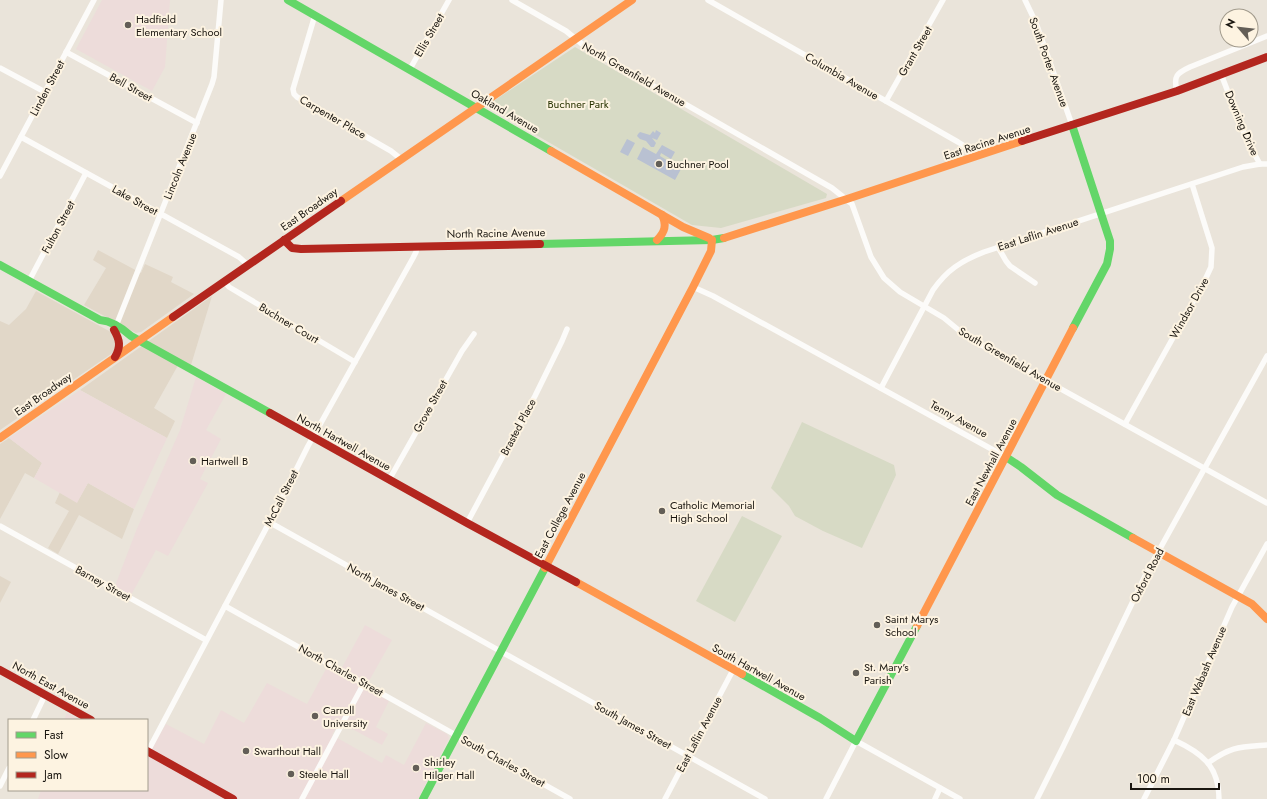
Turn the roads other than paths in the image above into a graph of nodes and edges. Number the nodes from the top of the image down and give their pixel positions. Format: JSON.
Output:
{"nodes":[{"id":1,"x":94,"y":0,"type":"edge"},
{"id":2,"x":221,"y":0,"type":"edge"},
{"id":3,"x":288,"y":0,"type":"edge"},
{"id":4,"x":449,"y":0,"type":"edge"},
{"id":5,"x":512,"y":0,"type":"edge"},
{"id":6,"x":631,"y":0,"type":"edge"},
{"id":7,"x":708,"y":0,"type":"edge"},
{"id":8,"x":943,"y":0,"type":"edge"},
{"id":9,"x":1027,"y":1,"type":"edge"},
{"id":10,"x":315,"y":15,"type":"junction"},
{"id":11,"x":1267,"y":36,"type":"edge"},
{"id":12,"x":575,"y":39,"type":"junction"},
{"id":13,"x":66,"y":52,"type":"junction"},
{"id":14,"x":1267,"y":57,"type":"edge"},
{"id":15,"x":0,"y":68,"type":"edge"},
{"id":16,"x":410,"y":69,"type":"junction"},
{"id":17,"x":1222,"y":74,"type":"junction"},
{"id":18,"x":1177,"y":91,"type":"junction"},
{"id":19,"x":45,"y":92,"type":"junction"},
{"id":20,"x":886,"y":101,"type":"junction"},
{"id":21,"x":475,"y":107,"type":"junction"},
{"id":22,"x":197,"y":123,"type":"junction"},
{"id":23,"x":1072,"y":125,"type":"junction"},
{"id":24,"x":21,"y":137,"type":"junction"},
{"id":25,"x":758,"y":146,"type":"joint"},
{"id":26,"x":973,"y":157,"type":"junction"},
{"id":27,"x":401,"y":159,"type":"junction"},
{"id":28,"x":1260,"y":164,"type":"junction"},
{"id":29,"x":1267,"y":164,"type":"edge"},
{"id":30,"x":86,"y":173,"type":"junction"},
{"id":31,"x":0,"y":176,"type":"edge"},
{"id":32,"x":1192,"y":184,"type":"junction"},
{"id":33,"x":846,"y":199,"type":"junction"},
{"id":34,"x":160,"y":213,"type":"junction"},
{"id":35,"x":1101,"y":213,"type":"junction"},
{"id":36,"x":662,"y":214,"type":"junction"},
{"id":37,"x":284,"y":240,"type":"junction"},
{"id":38,"x":657,"y":240,"type":"junction"},
{"id":39,"x":712,"y":240,"type":"junction"},
{"id":40,"x":417,"y":246,"type":"junction"},
{"id":41,"x":998,"y":247,"type":"junction"},
{"id":42,"x":0,"y":265,"type":"edge"},
{"id":43,"x":248,"y":265,"type":"junction"},
{"id":44,"x":29,"y":281,"type":"junction"},
{"id":45,"x":224,"y":281,"type":"junction"},
{"id":46,"x":1035,"y":283,"type":"dead end"},
{"id":47,"x":693,"y":287,"type":"junction"},
{"id":48,"x":923,"y":307,"type":"junction"},
{"id":49,"x":115,"y":328,"type":"junction"},
{"id":50,"x":567,"y":329,"type":"dead end"},
{"id":51,"x":474,"y":334,"type":"dead end"},
{"id":52,"x":139,"y":341,"type":"junction"},
{"id":53,"x":1267,"y":356,"type":"edge"},
{"id":54,"x":114,"y":359,"type":"junction"},
{"id":55,"x":355,"y":362,"type":"junction"},
{"id":56,"x":1046,"y":380,"type":"junction"},
{"id":57,"x":881,"y":388,"type":"junction"},
{"id":58,"x":1126,"y":424,"type":"junction"},
{"id":59,"x":0,"y":438,"type":"edge"},
{"id":60,"x":313,"y":438,"type":"junction"},
{"id":61,"x":1006,"y":457,"type":"junction"},
{"id":62,"x":1204,"y":469,"type":"junction"},
{"id":63,"x":389,"y":480,"type":"junction"},
{"id":64,"x":1267,"y":503,"type":"edge"},
{"id":65,"x":269,"y":522,"type":"junction"},
{"id":66,"x":467,"y":524,"type":"junction"},
{"id":67,"x":0,"y":526,"type":"edge"},
{"id":68,"x":1267,"y":544,"type":"edge"},
{"id":69,"x":1159,"y":551,"type":"junction"},
{"id":70,"x":546,"y":566,"type":"junction"},
{"id":71,"x":1238,"y":595,"type":"junction"},
{"id":72,"x":225,"y":606,"type":"junction"},
{"id":73,"x":1267,"y":619,"type":"edge"},
{"id":74,"x":206,"y":640,"type":"junction"},
{"id":75,"x":502,"y":651,"type":"junction"},
{"id":76,"x":0,"y":670,"type":"edge"},
{"id":77,"x":733,"y":670,"type":"junction"},
{"id":78,"x":364,"y":683,"type":"junction"},
{"id":79,"x":46,"y":695,"type":"junction"},
{"id":80,"x":34,"y":719,"type":"edge"},
{"id":81,"x":89,"y":719,"type":"edge"},
{"id":82,"x":457,"y":735,"type":"junction"},
{"id":83,"x":1174,"y":740,"type":"junction"},
{"id":84,"x":856,"y":741,"type":"junction"},
{"id":85,"x":1267,"y":745,"type":"edge"},
{"id":86,"x":148,"y":749,"type":"edge"},
{"id":87,"x":148,"y":752,"type":"edge"},
{"id":88,"x":688,"y":756,"type":"junction"},
{"id":89,"x":1208,"y":763,"type":"junction"},
{"id":90,"x":8,"y":770,"type":"edge"},
{"id":91,"x":0,"y":786,"type":"edge"},
{"id":92,"x":940,"y":788,"type":"junction"},
{"id":93,"x":233,"y":799,"type":"edge"},
{"id":94,"x":302,"y":799,"type":"edge"},
{"id":95,"x":423,"y":799,"type":"edge"},
{"id":96,"x":570,"y":799,"type":"edge"},
{"id":97,"x":665,"y":799,"type":"edge"},
{"id":98,"x":765,"y":799,"type":"edge"},
{"id":99,"x":826,"y":799,"type":"edge"},
{"id":100,"x":935,"y":799,"type":"edge"},
{"id":101,"x":960,"y":799,"type":"edge"},
{"id":102,"x":1037,"y":799,"type":"edge"},
{"id":103,"x":1144,"y":799,"type":"edge"},
{"id":104,"x":1218,"y":799,"type":"edge"}],
"edges":[{"from":1,"to":13,"type":"street","name":"Linden Street"},
{"from":2,"to":22,"type":"street","name":"Lincoln Avenue"},
{"from":3,"to":10,"type":"street","name":"Oakland Avenue"},
{"from":4,"to":16,"type":"street","name":"Ellis Street"},
{"from":5,"to":12,"type":"street","name":"North Greenfield Avenue"},
{"from":6,"to":12,"type":"street","name":"East Broadway"},
{"from":7,"to":20,"type":"street","name":"Columbia Avenue"},
{"from":8,"to":20,"type":"street","name":"Grant Street"},
{"from":9,"to":23,"type":"street","name":"South Porter Avenue"},
{"from":10,"to":16,"type":"street","name":"Oakland Avenue"},
{"from":10,"to":27,"type":"street","name":"Carpenter Place"},
{"from":11,"to":18,"type":"street"},
{"from":12,"to":21,"type":"street","name":"East Broadway"},
{"from":12,"to":25,"type":"street","name":"North Greenfield Avenue"},
{"from":13,"to":19,"type":"street","name":"Linden Street"},
{"from":13,"to":22,"type":"street","name":"Bell Street"},
{"from":14,"to":17,"type":"street","name":"East Racine Avenue"},
{"from":15,"to":19,"type":"street"},
{"from":16,"to":21,"type":"street","name":"Oakland Avenue"},
{"from":17,"to":18,"type":"street","name":"East Racine Avenue"},
{"from":17,"to":28,"type":"street","name":"Downing Drive"},
{"from":18,"to":23,"type":"street","name":"East Racine Avenue"},
{"from":19,"to":24,"type":"street","name":"Linden Street"},
{"from":20,"to":26,"type":"street","name":"Columbia Avenue"},
{"from":21,"to":27,"type":"street","name":"East Broadway"},
{"from":21,"to":36,"type":"street","name":"Oakland Avenue"},
{"from":22,"to":34,"type":"street","name":"Lincoln Avenue"},
{"from":23,"to":26,"type":"street","name":"East Racine Avenue"},
{"from":23,"to":35,"type":"street","name":"East Newhall Avenue"},
{"from":24,"to":30,"type":"street","name":"Lake Street"},
{"from":24,"to":31,"type":"street","name":"Linden Street"},
{"from":25,"to":33,"type":"street","name":"South Greenfield Avenue"},
{"from":26,"to":33,"type":"street","name":"East Racine Avenue"},
{"from":27,"to":37,"type":"street","name":"East Broadway"},
{"from":28,"to":29,"type":"street","name":"Downing Drive"},
{"from":28,"to":32,"type":"street","name":"East Laflin Avenue"},
{"from":30,"to":34,"type":"street","name":"Lake Street"},
{"from":30,"to":44,"type":"street","name":"Fulton Street"},
{"from":32,"to":35,"type":"street","name":"East Laflin Avenue"},
{"from":32,"to":58,"type":"street","name":"Windsor Drive"},
{"from":33,"to":39,"type":"street","name":"East Racine Avenue"},
{"from":33,"to":48,"type":"street","name":"South Greenfield Avenue"},
{"from":34,"to":43,"type":"street","name":"Lake Street"},
{"from":34,"to":49,"type":"street","name":"Lincoln Avenue"},
{"from":35,"to":41,"type":"street","name":"East Laflin Avenue"},
{"from":35,"to":56,"type":"street","name":"East Newhall Avenue"},
{"from":36,"to":38,"type":"street"},
{"from":36,"to":39,"type":"street","name":"Oakland Avenue"},
{"from":37,"to":40,"type":"street","name":"North Racine Avenue"},
{"from":37,"to":43,"type":"street","name":"East Broadway"},
{"from":38,"to":39,"type":"street","name":"North Racine Avenue"},
{"from":38,"to":40,"type":"street","name":"North Racine Avenue"},
{"from":39,"to":47,"type":"street","name":"East College Avenue"},
{"from":40,"to":55,"type":"street","name":"McCall Street"},
{"from":41,"to":46,"type":"street"},
{"from":41,"to":48,"type":"street","name":"East Laflin Avenue"},
{"from":42,"to":44,"type":"street","name":"North Hartwell Avenue"},
{"from":43,"to":45,"type":"street","name":"East Broadway"},
{"from":44,"to":49,"type":"street","name":"North Hartwell Avenue"},
{"from":45,"to":52,"type":"street","name":"East Broadway"},
{"from":45,"to":55,"type":"street","name":"Buchner Court"},
{"from":47,"to":57,"type":"street","name":"Tenny Avenue"},
{"from":47,"to":70,"type":"street","name":"East College Avenue"},
{"from":48,"to":56,"type":"street","name":"South Greenfield Avenue"},
{"from":48,"to":57,"type":"street","name":"East Laflin Avenue"},
{"from":49,"to":52,"type":"street","name":"North Hartwell Avenue"},
{"from":49,"to":54,"type":"street"},
{"from":50,"to":66,"type":"street","name":"Brasted Place"},
{"from":51,"to":63,"type":"street","name":"Grove Street"},
{"from":52,"to":54,"type":"street","name":"East Broadway"},
{"from":52,"to":60,"type":"street","name":"North Hartwell Avenue"},
{"from":53,"to":62,"type":"street","name":"Oxford Road"},
{"from":54,"to":59,"type":"street","name":"East Broadway"},
{"from":55,"to":60,"type":"street","name":"McCall Street"},
{"from":56,"to":58,"type":"street","name":"South Greenfield Avenue"},
{"from":56,"to":61,"type":"street","name":"East Newhall Avenue"},
{"from":57,"to":61,"type":"street","name":"Tenny Avenue"},
{"from":58,"to":62,"type":"street","name":"South Greenfield Avenue"},
{"from":60,"to":63,"type":"street","name":"North Hartwell Avenue"},
{"from":60,"to":65,"type":"street","name":"McCall Street"},
{"from":61,"to":69,"type":"street","name":"Tenny Avenue"},
{"from":61,"to":84,"type":"street","name":"East Newhall Avenue"},
{"from":62,"to":64,"type":"street","name":"South Greenfield Avenue"},
{"from":62,"to":69,"type":"street","name":"Oxford Road"},
{"from":63,"to":66,"type":"street","name":"North Hartwell Avenue"},
{"from":65,"to":72,"type":"street","name":"McCall Street"},
{"from":65,"to":75,"type":"street","name":"North James Street"},
{"from":66,"to":70,"type":"street","name":"North Hartwell Avenue"},
{"from":67,"to":74,"type":"street","name":"Barney Street"},
{"from":68,"to":71,"type":"street","name":"East Wabash Avenue"},
{"from":69,"to":71,"type":"street","name":"Tenny Avenue"},
{"from":69,"to":102,"type":"street","name":"Oxford Road"},
{"from":70,"to":75,"type":"street","name":"East College Avenue"},
{"from":70,"to":77,"type":"street","name":"South Hartwell Avenue"},
{"from":71,"to":73,"type":"street","name":"Tenny Avenue"},
{"from":71,"to":83,"type":"street","name":"East Wabash Avenue"},
{"from":72,"to":74,"type":"street","name":"McCall Street"},
{"from":72,"to":78,"type":"street","name":"North Charles Street"},
{"from":74,"to":86,"type":"street","name":"McCall Street"},
{"from":75,"to":82,"type":"street","name":"East College Avenue"},
{"from":75,"to":88,"type":"street","name":"South James Street"},
{"from":76,"to":79,"type":"street","name":"North East Avenue"},
{"from":77,"to":84,"type":"street","name":"South Hartwell Avenue"},
{"from":77,"to":88,"type":"street","name":"East Laflin Avenue"},
{"from":78,"to":82,"type":"street","name":"North Charles Street"},
{"from":78,"to":94,"type":"street"},
{"from":79,"to":80,"type":"street"},
{"from":79,"to":81,"type":"street","name":"North East Avenue"},
{"from":82,"to":95,"type":"street","name":"East College Avenue"},
{"from":82,"to":96,"type":"street","name":"South Charles Street"},
{"from":83,"to":89,"type":"street"},
{"from":83,"to":103,"type":"street","name":"East Wabash Avenue"},
{"from":84,"to":92,"type":"street","name":"South Hartwell Avenue"},
{"from":84,"to":99,"type":"street","name":"East Newhall Avenue"},
{"from":85,"to":89,"type":"street"},
{"from":87,"to":93,"type":"street"},
{"from":88,"to":97,"type":"street","name":"East Laflin Avenue"},
{"from":88,"to":98,"type":"street","name":"South James Street"},
{"from":89,"to":104,"type":"street"},
{"from":90,"to":91,"type":"street"},
{"from":92,"to":100,"type":"street"},
{"from":92,"to":101,"type":"street","name":"South Hartwell Avenue"}]}
